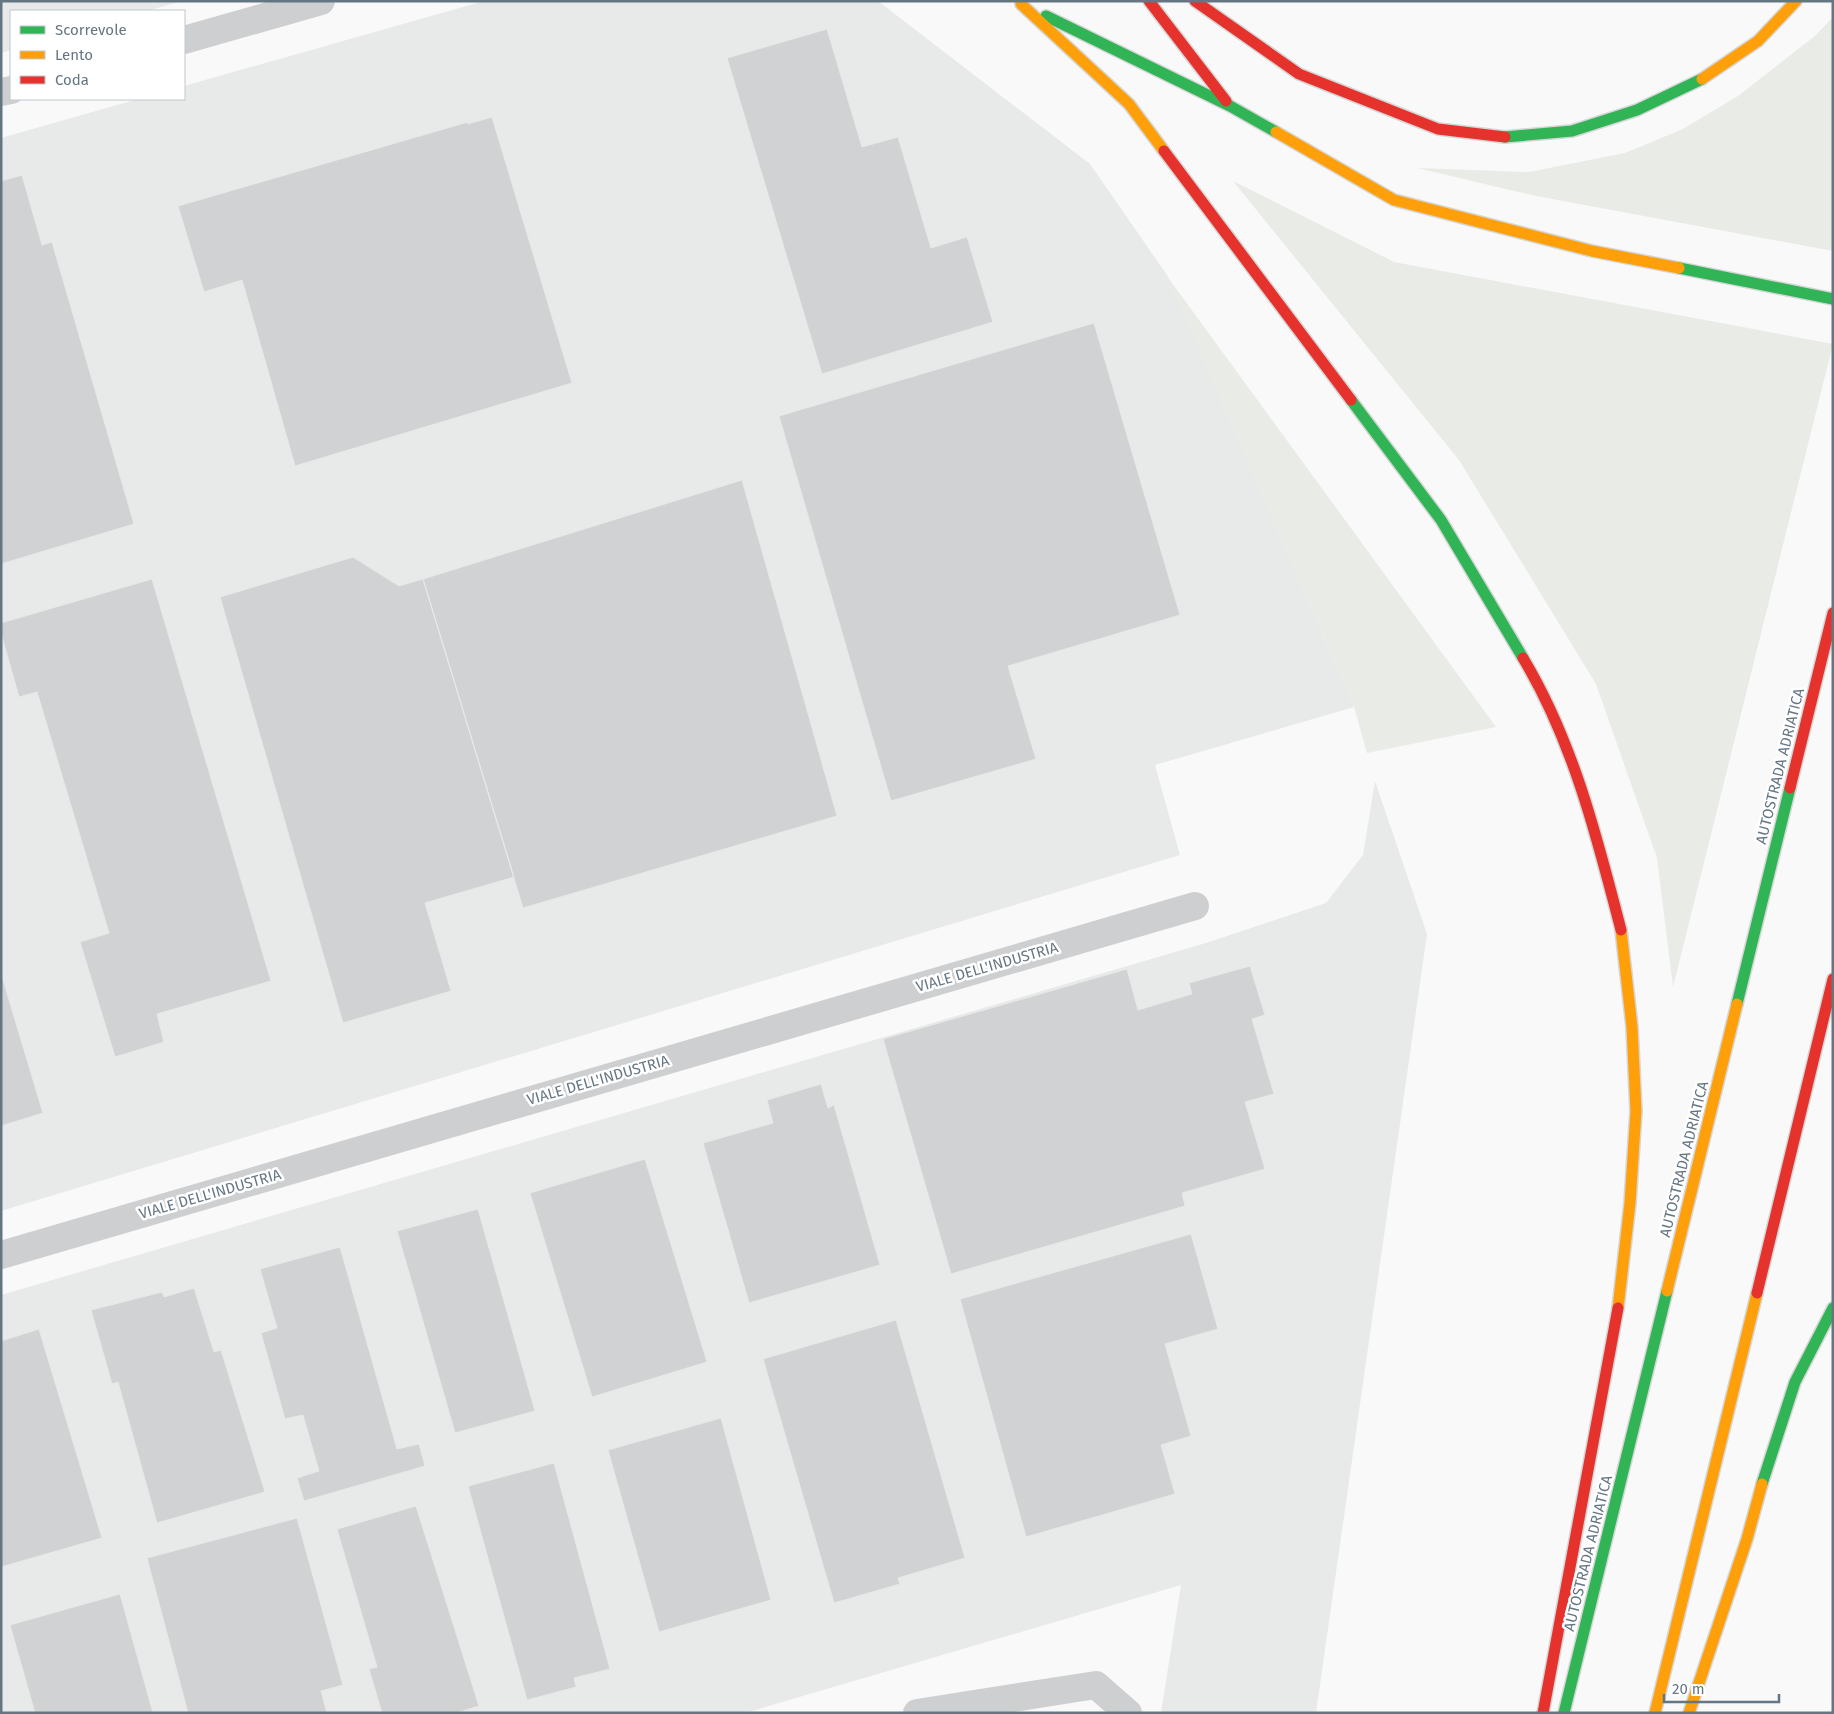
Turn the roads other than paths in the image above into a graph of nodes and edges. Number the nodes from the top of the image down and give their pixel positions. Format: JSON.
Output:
{"nodes":[{"id":1,"x":321,"y":1,"type":"edge"},
{"id":2,"x":1150,"y":1,"type":"edge"},
{"id":3,"x":1195,"y":1,"type":"edge"},
{"id":4,"x":1796,"y":1,"type":"edge"},
{"id":5,"x":1019,"y":3,"type":"edge"},
{"id":6,"x":185,"y":40,"type":"edge"},
{"id":7,"x":1230,"y":106,"type":"junction"},
{"id":8,"x":1833,"y":299,"type":"edge"},
{"id":9,"x":1833,"y":613,"type":"edge"},
{"id":10,"x":1195,"y":906,"type":"dead end"},
{"id":11,"x":1833,"y":979,"type":"edge"},
{"id":12,"x":1,"y":1255,"type":"edge"},
{"id":13,"x":1833,"y":1308,"type":"edge"},
{"id":14,"x":917,"y":1713,"type":"edge"},
{"id":15,"x":1128,"y":1713,"type":"edge"},
{"id":16,"x":1543,"y":1713,"type":"edge"},
{"id":17,"x":1564,"y":1713,"type":"edge"},
{"id":18,"x":1655,"y":1713,"type":"edge"},
{"id":19,"x":1689,"y":1713,"type":"edge"}],
"edges":[{"from":1,"to":6,"type":"street"},
{"from":2,"to":7,"type":"highway"},
{"from":3,"to":4,"type":"highway"},
{"from":5,"to":7,"type":"highway"},
{"from":5,"to":16,"type":"highway"},
{"from":7,"to":8,"type":"highway"},
{"from":9,"to":17,"type":"highway","name":"AUTOSTRADA ADRIATICA"},
{"from":10,"to":12,"type":"street","name":"VIALE DELL'INDUSTRIA"},
{"from":11,"to":18,"type":"highway"},
{"from":13,"to":19,"type":"highway"},
{"from":14,"to":15,"type":"street"}]}
